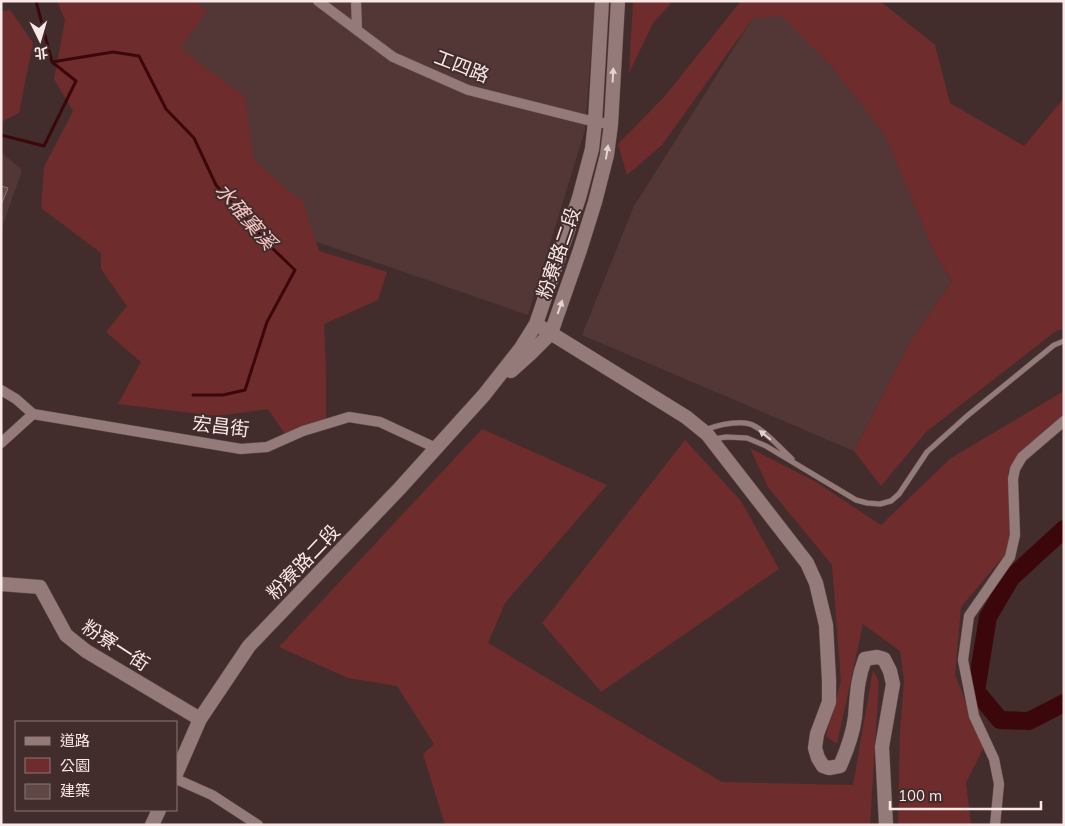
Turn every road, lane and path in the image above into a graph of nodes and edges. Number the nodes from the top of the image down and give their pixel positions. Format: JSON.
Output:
{"nodes":[{"id":1,"x":318,"y":1,"type":"edge"},
{"id":2,"x":356,"y":1,"type":"edge"},
{"id":3,"x":602,"y":1,"type":"edge"},
{"id":4,"x":618,"y":1,"type":"edge"},
{"id":5,"x":357,"y":30,"type":"junction"},
{"id":6,"x":596,"y":122,"type":"junction"},
{"id":7,"x":610,"y":124,"type":"junction"},
{"id":8,"x":536,"y":324,"type":"junction"},
{"id":9,"x":551,"y":333,"type":"junction"},
{"id":10,"x":1064,"y":342,"type":"edge"},
{"id":11,"x":1,"y":390,"type":"edge"},
{"id":12,"x":484,"y":395,"type":"junction"},
{"id":13,"x":33,"y":414,"type":"junction"},
{"id":14,"x":1064,"y":421,"type":"edge"},
{"id":15,"x":707,"y":435,"type":"junction"},
{"id":16,"x":1,"y":443,"type":"edge"},
{"id":17,"x":436,"y":448,"type":"junction"},
{"id":18,"x":801,"y":468,"type":"junction"},
{"id":19,"x":1,"y":584,"type":"edge"},
{"id":20,"x":200,"y":719,"type":"junction"},
{"id":21,"x":178,"y":769,"type":"edge"},
{"id":22,"x":178,"y":780,"type":"edge"},
{"id":23,"x":159,"y":811,"type":"edge"},
{"id":24,"x":152,"y":825,"type":"edge"},
{"id":25,"x":258,"y":825,"type":"edge"},
{"id":26,"x":886,"y":825,"type":"edge"},
{"id":27,"x":995,"y":825,"type":"edge"}],
"edges":[{"from":1,"to":5,"type":"street","name":"工四路"},
{"from":2,"to":5,"type":"street"},
{"from":3,"to":6,"type":"main road","name":"粉寮路二段"},
{"from":7,"to":4,"type":"main road","name":"粉寮路二段","one_way":true},
{"from":5,"to":6,"type":"street","name":"工四路"},
{"from":6,"to":7,"type":"street","name":"工四路"},
{"from":6,"to":8,"type":"main road","name":"粉寮路二段"},
{"from":9,"to":7,"type":"main road","name":"粉寮路二段","one_way":true},
{"from":8,"to":9,"type":"main road"},
{"from":8,"to":12,"type":"main road","name":"粉寮路二段"},
{"from":9,"to":12,"type":"main road","name":"粉寮路二段"},
{"from":9,"to":15,"type":"main road"},
{"from":10,"to":18,"type":"lane"},
{"from":11,"to":13,"type":"street"},
{"from":12,"to":17,"type":"main road","name":"粉寮路二段"},
{"from":13,"to":16,"type":"street"},
{"from":13,"to":17,"type":"street","name":"宏昌街"},
{"from":14,"to":27,"type":"street"},
{"from":15,"to":18,"type":"lane"},
{"from":18,"to":15,"type":"lane","one_way":true},
{"from":15,"to":26,"type":"main road"},
{"from":17,"to":20,"type":"main road","name":"粉寮路二段"},
{"from":19,"to":20,"type":"main road","name":"粉寮一街"},
{"from":20,"to":21,"type":"main road","name":"粉寮路二段"},
{"from":22,"to":25,"type":"street"},
{"from":23,"to":24,"type":"main road"}]}
